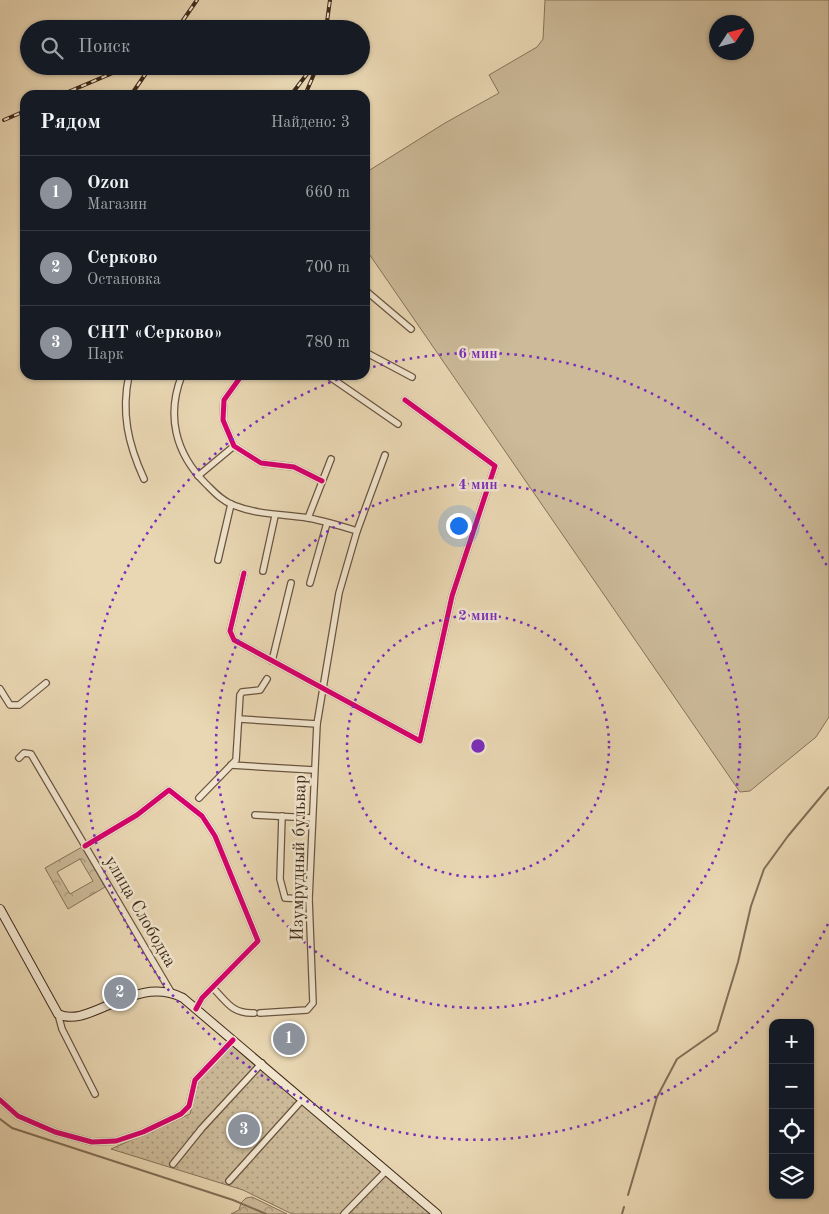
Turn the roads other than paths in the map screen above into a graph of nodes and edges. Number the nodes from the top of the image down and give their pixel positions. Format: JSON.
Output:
{"nodes":[{"id":1,"x":370,"y":294,"type":"edge"},
{"id":2,"x":411,"y":329,"type":"dead end"},
{"id":3,"x":370,"y":355,"type":"edge"},
{"id":4,"x":412,"y":378,"type":"dead end"},
{"id":5,"x":128,"y":380,"type":"edge"},
{"id":6,"x":180,"y":380,"type":"edge"},
{"id":7,"x":238,"y":380,"type":"edge"},
{"id":8,"x":334,"y":380,"type":"edge"},
{"id":9,"x":405,"y":400,"type":"dead end"},
{"id":10,"x":398,"y":424,"type":"dead end"},
{"id":11,"x":234,"y":446,"type":"junction"},
{"id":12,"x":385,"y":455,"type":"dead end"},
{"id":13,"x":331,"y":459,"type":"dead end"},
{"id":14,"x":198,"y":476,"type":"junction"},
{"id":15,"x":144,"y":479,"type":"dead end"},
{"id":16,"x":322,"y":481,"type":"junction"},
{"id":17,"x":231,"y":504,"type":"junction"},
{"id":18,"x":275,"y":516,"type":"junction"},
{"id":19,"x":308,"y":518,"type":"junction"},
{"id":20,"x":327,"y":522,"type":"junction"},
{"id":21,"x":357,"y":531,"type":"junction"},
{"id":22,"x":218,"y":560,"type":"dead end"},
{"id":23,"x":263,"y":571,"type":"dead end"},
{"id":24,"x":244,"y":573,"type":"dead end"},
{"id":25,"x":291,"y":583,"type":"dead end"},
{"id":26,"x":310,"y":583,"type":"dead end"},
{"id":27,"x":272,"y":661,"type":"junction"},
{"id":28,"x":267,"y":679,"type":"dead end"},
{"id":29,"x":46,"y":683,"type":"dead end"},
{"id":30,"x":323,"y":687,"type":"junction"},
{"id":31,"x":0,"y":689,"type":"edge"},
{"id":32,"x":239,"y":719,"type":"junction"},
{"id":33,"x":317,"y":724,"type":"junction"},
{"id":34,"x":19,"y":758,"type":"dead end"},
{"id":35,"x":231,"y":765,"type":"junction"},
{"id":36,"x":314,"y":770,"type":"junction"},
{"id":37,"x":199,"y":798,"type":"dead end"},
{"id":38,"x":255,"y":815,"type":"dead end"},
{"id":39,"x":282,"y":816,"type":"junction"},
{"id":40,"x":312,"y":818,"type":"junction"},
{"id":41,"x":85,"y":846,"type":"junction"},
{"id":42,"x":309,"y":899,"type":"junction"},
{"id":43,"x":0,"y":909,"type":"edge"},
{"id":44,"x":213,"y":988,"type":"junction"},
{"id":45,"x":171,"y":992,"type":"junction"},
{"id":46,"x":196,"y":1009,"type":"junction"},
{"id":47,"x":58,"y":1014,"type":"junction"},
{"id":48,"x":233,"y":1040,"type":"junction"},
{"id":49,"x":262,"y":1063,"type":"junction"},
{"id":50,"x":95,"y":1094,"type":"dead end"},
{"id":51,"x":0,"y":1100,"type":"edge"},
{"id":52,"x":302,"y":1100,"type":"junction"},
{"id":53,"x":173,"y":1164,"type":"dead end"},
{"id":54,"x":386,"y":1171,"type":"junction"},
{"id":55,"x":229,"y":1181,"type":"dead end"},
{"id":56,"x":344,"y":1214,"type":"edge"},
{"id":57,"x":437,"y":1214,"type":"edge"}],
"edges":[{"from":1,"to":2,"type":"street"},
{"from":3,"to":4,"type":"street"},
{"from":5,"to":15,"type":"street"},
{"from":6,"to":14,"type":"street"},
{"from":7,"to":11,"type":"street"},
{"from":8,"to":10,"type":"street"},
{"from":9,"to":30,"type":"street"},
{"from":11,"to":14,"type":"street"},
{"from":11,"to":16,"type":"street"},
{"from":12,"to":21,"type":"street","name":"Изумрудный бульвар"},
{"from":13,"to":16,"type":"street"},
{"from":14,"to":17,"type":"street"},
{"from":16,"to":19,"type":"street"},
{"from":17,"to":18,"type":"street"},
{"from":17,"to":22,"type":"street"},
{"from":18,"to":19,"type":"street"},
{"from":18,"to":23,"type":"street"},
{"from":19,"to":20,"type":"street"},
{"from":20,"to":21,"type":"street"},
{"from":20,"to":26,"type":"street"},
{"from":21,"to":30,"type":"street","name":"Изумрудный бульвар"},
{"from":24,"to":27,"type":"street"},
{"from":25,"to":27,"type":"street"},
{"from":27,"to":30,"type":"street"},
{"from":28,"to":32,"type":"street"},
{"from":29,"to":31,"type":"street"},
{"from":30,"to":33,"type":"street","name":"Изумрудный бульвар"},
{"from":32,"to":33,"type":"street"},
{"from":32,"to":35,"type":"street"},
{"from":33,"to":36,"type":"street","name":"Изумрудный бульвар"},
{"from":34,"to":41,"type":"street","name":"улица Слободка"},
{"from":35,"to":36,"type":"street"},
{"from":35,"to":37,"type":"street"},
{"from":36,"to":40,"type":"street","name":"Изумрудный бульвар"},
{"from":38,"to":39,"type":"street"},
{"from":39,"to":40,"type":"street"},
{"from":39,"to":42,"type":"street"},
{"from":40,"to":42,"type":"street","name":"Изумрудный бульвар"},
{"from":41,"to":44,"type":"street"},
{"from":41,"to":45,"type":"street","name":"улица Слободка"},
{"from":42,"to":44,"type":"street","name":"Изумрудный бульвар"},
{"from":43,"to":47,"type":"main road"},
{"from":44,"to":46,"type":"street"},
{"from":45,"to":46,"type":"main road"},
{"from":45,"to":47,"type":"main road"},
{"from":46,"to":48,"type":"main road"},
{"from":47,"to":50,"type":"street"},
{"from":48,"to":49,"type":"main road"},
{"from":48,"to":51,"type":"street"},
{"from":49,"to":52,"type":"main road"},
{"from":49,"to":53,"type":"street"},
{"from":52,"to":54,"type":"main road"},
{"from":52,"to":55,"type":"street"},
{"from":54,"to":56,"type":"street"},
{"from":54,"to":57,"type":"main road"}]}
